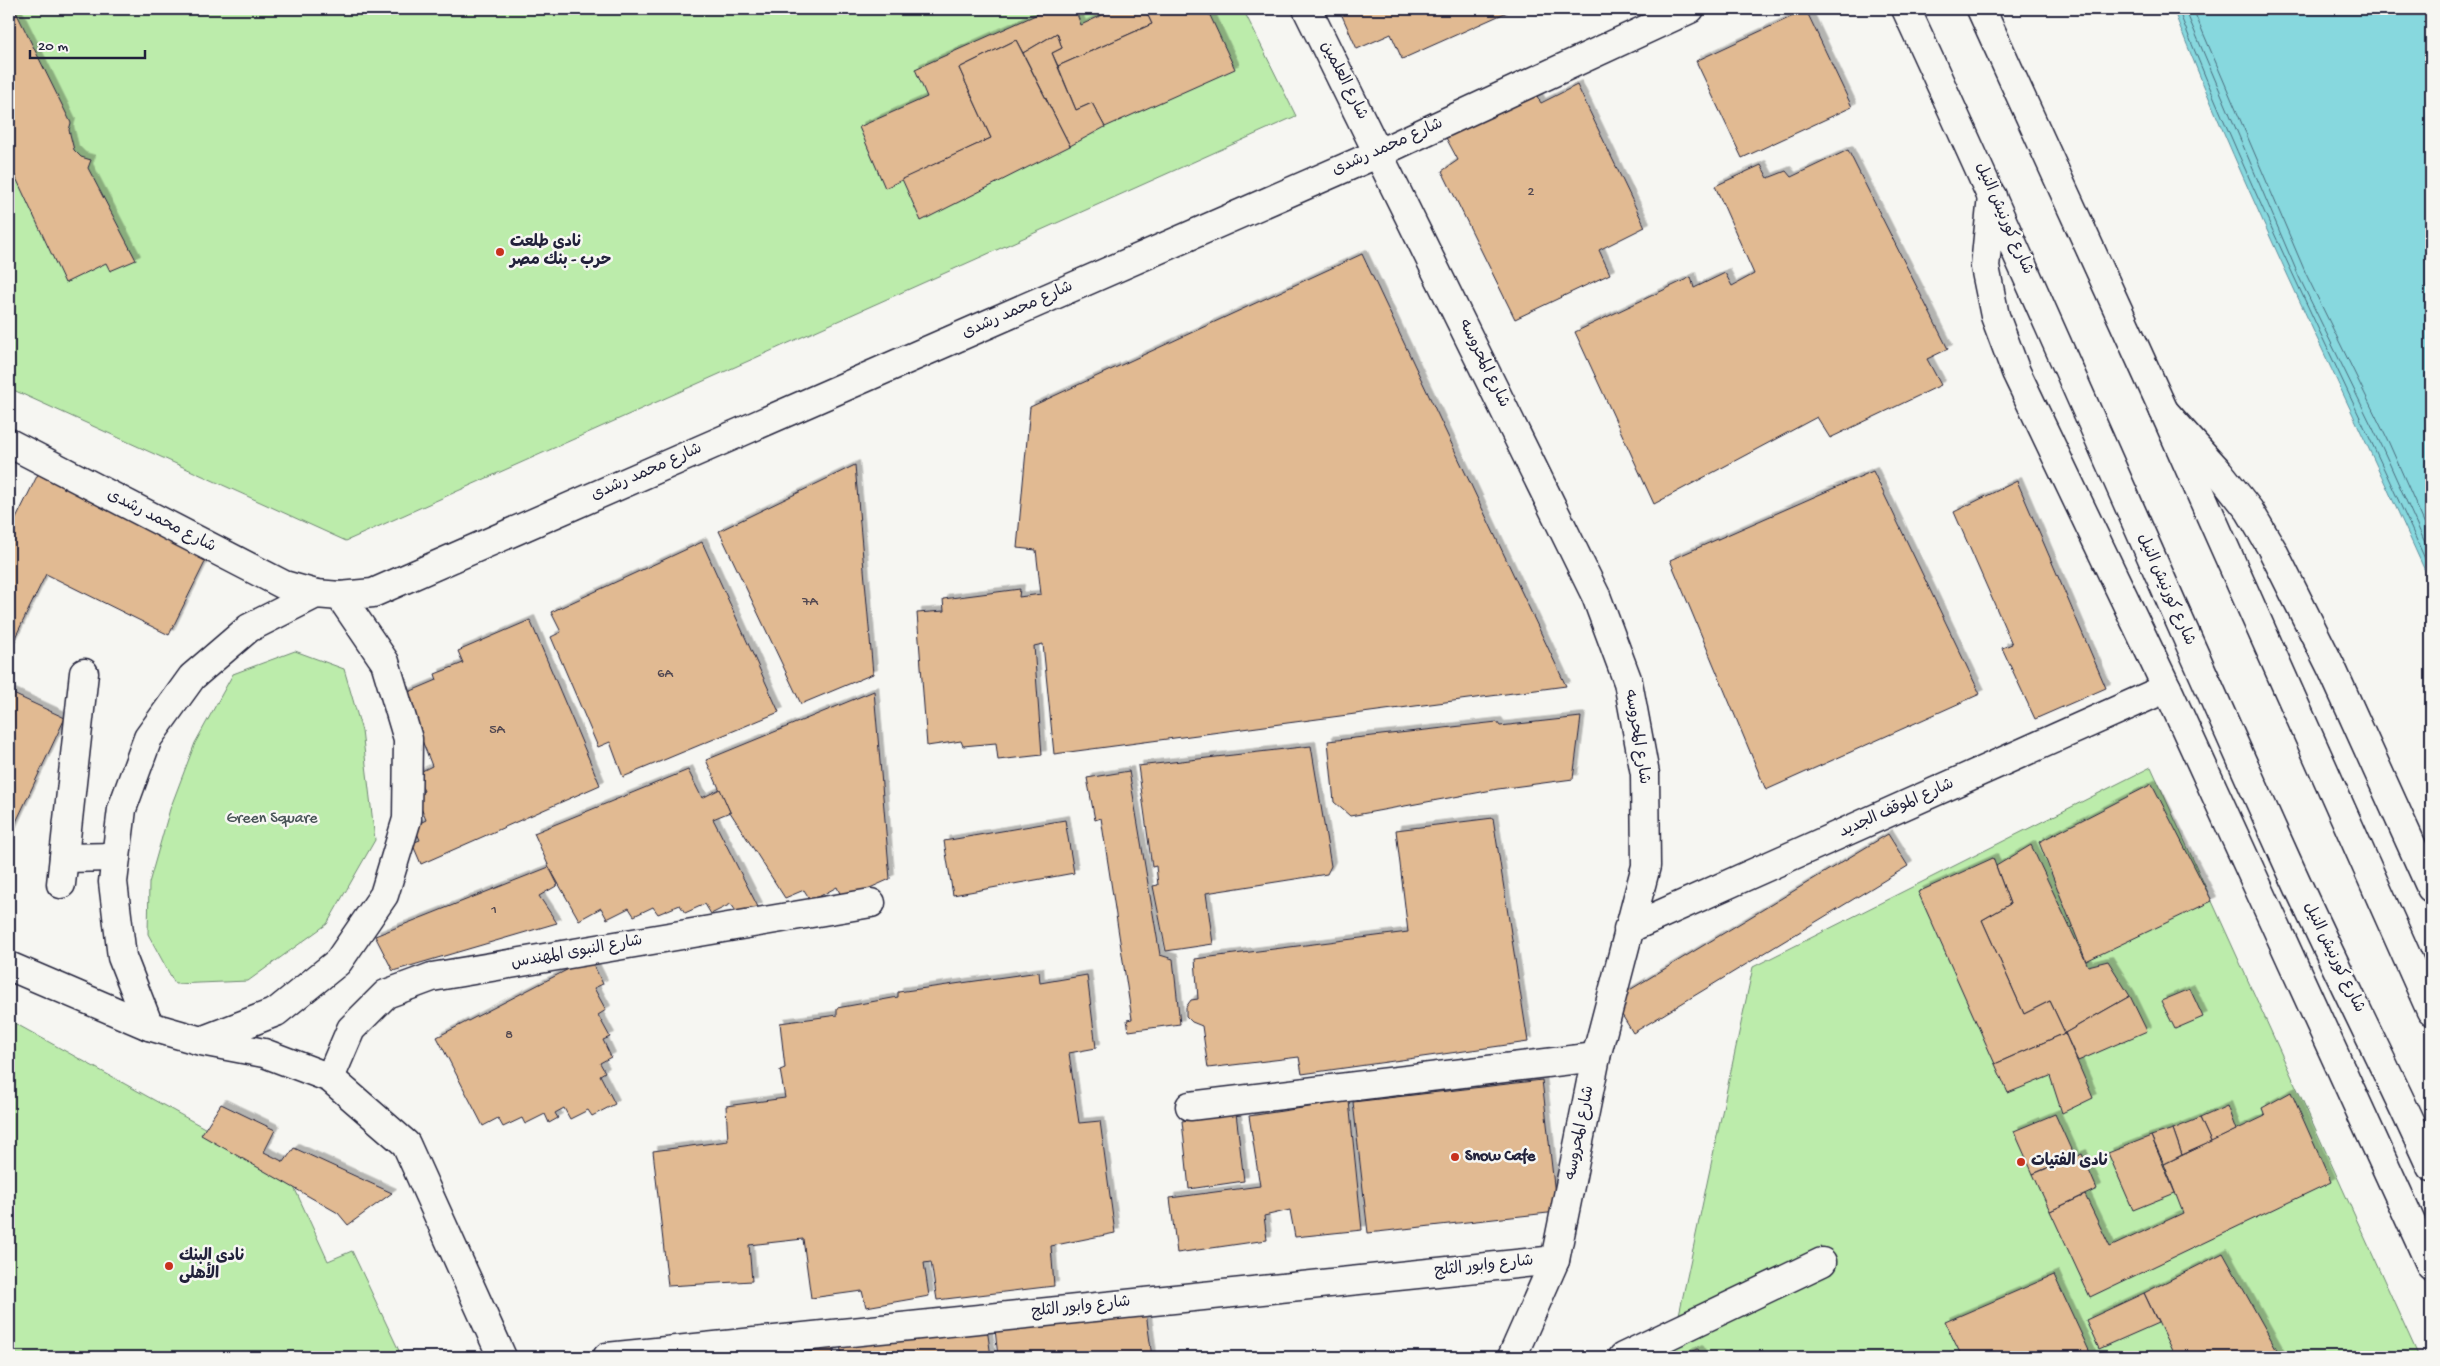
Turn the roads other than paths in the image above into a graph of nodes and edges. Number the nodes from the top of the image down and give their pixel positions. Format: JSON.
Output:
{"nodes":[{"id":1,"x":1307,"y":9,"type":"edge"},
{"id":2,"x":1690,"y":9,"type":"edge"},
{"id":3,"x":1906,"y":9,"type":"edge"},
{"id":4,"x":1981,"y":9,"type":"edge"},
{"id":5,"x":1379,"y":153,"type":"junction"},
{"id":6,"x":1992,"y":194,"type":"junction"},
{"id":7,"x":2164,"y":411,"type":"junction"},
{"id":8,"x":9,"y":443,"type":"edge"},
{"id":9,"x":328,"y":595,"type":"junction"},
{"id":10,"x":84,"y":673,"type":"dead end"},
{"id":11,"x":2167,"y":688,"type":"junction"},
{"id":12,"x":116,"y":857,"type":"junction"},
{"id":13,"x":2431,"y":888,"type":"edge"},
{"id":14,"x":871,"y":903,"type":"dead end"},
{"id":15,"x":1628,"y":929,"type":"junction"},
{"id":16,"x":9,"y":966,"type":"edge"},
{"id":17,"x":2431,"y":1011,"type":"edge"},
{"id":18,"x":149,"y":1026,"type":"junction"},
{"id":19,"x":201,"y":1041,"type":"junction"},
{"id":20,"x":1596,"y":1057,"type":"junction"},
{"id":21,"x":330,"y":1078,"type":"junction"},
{"id":22,"x":1190,"y":1106,"type":"dead end"},
{"id":23,"x":2431,"y":1167,"type":"edge"},
{"id":24,"x":1555,"y":1260,"type":"junction"},
{"id":25,"x":1822,"y":1262,"type":"dead end"},
{"id":26,"x":2431,"y":1266,"type":"edge"},
{"id":27,"x":502,"y":1357,"type":"edge"},
{"id":28,"x":607,"y":1357,"type":"edge"},
{"id":29,"x":1512,"y":1357,"type":"edge"},
{"id":30,"x":1623,"y":1357,"type":"edge"}],
"edges":[{"from":1,"to":5,"type":"main road","name":"شارع العلمين"},
{"from":2,"to":5,"type":"main road","name":"شارع محمد رشدى"},
{"from":3,"to":6,"type":"main road","name":"شارع كورنيش النيل"},
{"from":4,"to":7,"type":"main road"},
{"from":5,"to":9,"type":"main road","name":"شارع محمد رشدى"},
{"from":5,"to":15,"type":"main road","name":"شارع المحروسه"},
{"from":6,"to":11,"type":"main road"},
{"from":6,"to":23,"type":"main road","name":"شارع كورنيش النيل"},
{"from":7,"to":13,"type":"main road"},
{"from":7,"to":17,"type":"main road"},
{"from":8,"to":9,"type":"main road","name":"شارع محمد رشدى"},
{"from":9,"to":12,"type":"main road"},
{"from":9,"to":19,"type":"main road"},
{"from":10,"to":12,"type":"main road"},
{"from":11,"to":15,"type":"main road","name":"شارع الموقف الجديد"},
{"from":11,"to":26,"type":"main road"},
{"from":12,"to":18,"type":"main road"},
{"from":14,"to":21,"type":"main road","name":"شارع النبوى المهندس"},
{"from":15,"to":20,"type":"main road","name":"شارع المحروسه"},
{"from":16,"to":18,"type":"main road"},
{"from":18,"to":19,"type":"main road"},
{"from":19,"to":21,"type":"main road"},
{"from":20,"to":22,"type":"main road"},
{"from":20,"to":24,"type":"main road","name":"شارع المحروسه"},
{"from":21,"to":27,"type":"main road"},
{"from":24,"to":28,"type":"main road","name":"شارع وابور الثلج"},
{"from":24,"to":29,"type":"main road","name":"شارع المحروسه"},
{"from":25,"to":30,"type":"main road"}]}
